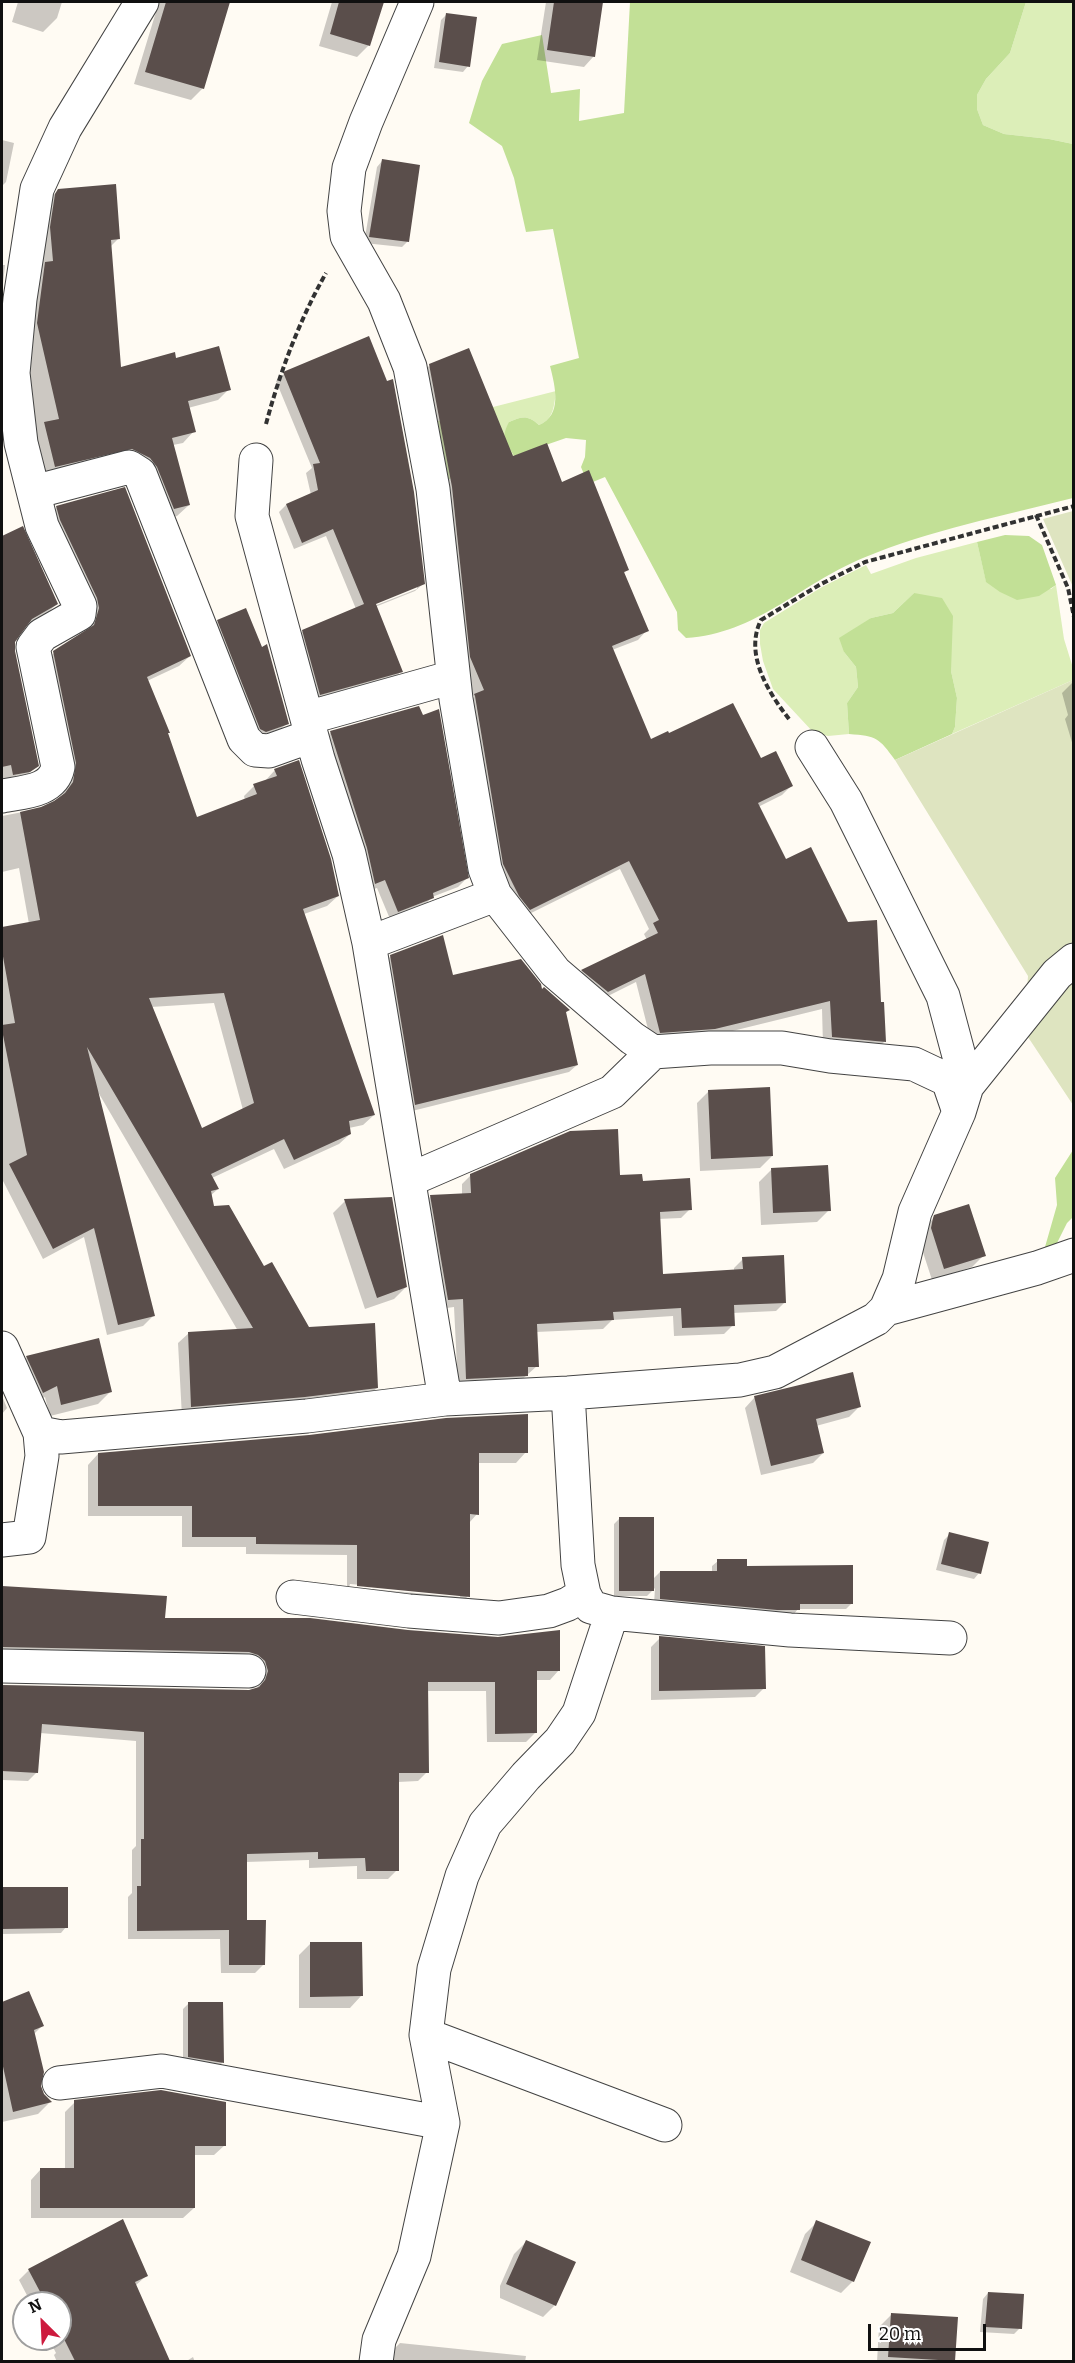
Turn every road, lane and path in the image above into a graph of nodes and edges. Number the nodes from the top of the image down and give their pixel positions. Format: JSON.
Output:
{"nodes":[{"id":1,"x":142,"y":2,"type":"edge"},
{"id":2,"x":417,"y":2,"type":"edge"},
{"id":3,"x":347,"y":236,"type":"junction"},
{"id":4,"x":9,"y":333,"type":"edge"},
{"id":5,"x":256,"y":460,"type":"joint"},
{"id":6,"x":34,"y":492,"type":"junction"},
{"id":7,"x":1074,"y":506,"type":"edge"},
{"id":8,"x":1036,"y":515,"type":"junction"},
{"id":9,"x":1074,"y":617,"type":"edge"},
{"id":10,"x":453,"y":676,"type":"junction"},
{"id":11,"x":309,"y":727,"type":"junction"},
{"id":12,"x":812,"y":747,"type":"joint"},
{"id":13,"x":2,"y":796,"type":"edge"},
{"id":14,"x":495,"y":895,"type":"junction"},
{"id":15,"x":369,"y":943,"type":"junction"},
{"id":16,"x":1074,"y":960,"type":"edge"},
{"id":17,"x":653,"y":1052,"type":"junction"},
{"id":18,"x":963,"y":1099,"type":"junction"},
{"id":19,"x":409,"y":1180,"type":"junction"},
{"id":20,"x":1074,"y":1255,"type":"edge"},
{"id":21,"x":886,"y":1309,"type":"junction"},
{"id":22,"x":2,"y":1348,"type":"edge"},
{"id":23,"x":568,"y":1393,"type":"junction"},
{"id":24,"x":444,"y":1398,"type":"junction"},
{"id":25,"x":40,"y":1433,"type":"junction"},
{"id":26,"x":2,"y":1540,"type":"edge"},
{"id":27,"x":584,"y":1594,"type":"junction"},
{"id":28,"x":293,"y":1597,"type":"dead end"},
{"id":29,"x":612,"y":1613,"type":"junction"},
{"id":30,"x":950,"y":1638,"type":"dead end"},
{"id":31,"x":2,"y":1666,"type":"edge"},
{"id":32,"x":249,"y":1671,"type":"dead end"},
{"id":33,"x":426,"y":2035,"type":"junction"},
{"id":34,"x":59,"y":2083,"type":"dead end"},
{"id":35,"x":442,"y":2123,"type":"junction"},
{"id":36,"x":665,"y":2125,"type":"dead end"},
{"id":37,"x":376,"y":2361,"type":"edge"}],
"edges":[{"from":1,"to":4,"type":"street"},
{"from":2,"to":3,"type":"street"},
{"from":3,"to":5,"type":"path"},
{"from":3,"to":10,"type":"street"},
{"from":4,"to":6,"type":"street"},
{"from":5,"to":11,"type":"street"},
{"from":6,"to":11,"type":"street"},
{"from":6,"to":13,"type":"street"},
{"from":7,"to":8,"type":"path"},
{"from":8,"to":9,"type":"path"},
{"from":8,"to":12,"type":"path"},
{"from":10,"to":11,"type":"street"},
{"from":10,"to":14,"type":"street"},
{"from":11,"to":15,"type":"street"},
{"from":12,"to":18,"type":"street"},
{"from":14,"to":15,"type":"street"},
{"from":14,"to":17,"type":"street"},
{"from":15,"to":19,"type":"street"},
{"from":16,"to":18,"type":"street"},
{"from":17,"to":18,"type":"street"},
{"from":17,"to":19,"type":"street"},
{"from":18,"to":21,"type":"street"},
{"from":19,"to":24,"type":"street"},
{"from":20,"to":21,"type":"street"},
{"from":21,"to":23,"type":"street"},
{"from":22,"to":25,"type":"street"},
{"from":23,"to":24,"type":"street"},
{"from":23,"to":27,"type":"street"},
{"from":24,"to":25,"type":"street"},
{"from":25,"to":26,"type":"street"},
{"from":27,"to":28,"type":"street"},
{"from":27,"to":29,"type":"street"},
{"from":29,"to":30,"type":"street"},
{"from":29,"to":33,"type":"street"},
{"from":31,"to":32,"type":"street"},
{"from":33,"to":35,"type":"street"},
{"from":33,"to":36,"type":"street"},
{"from":34,"to":35,"type":"street"},
{"from":35,"to":37,"type":"street"}]}
